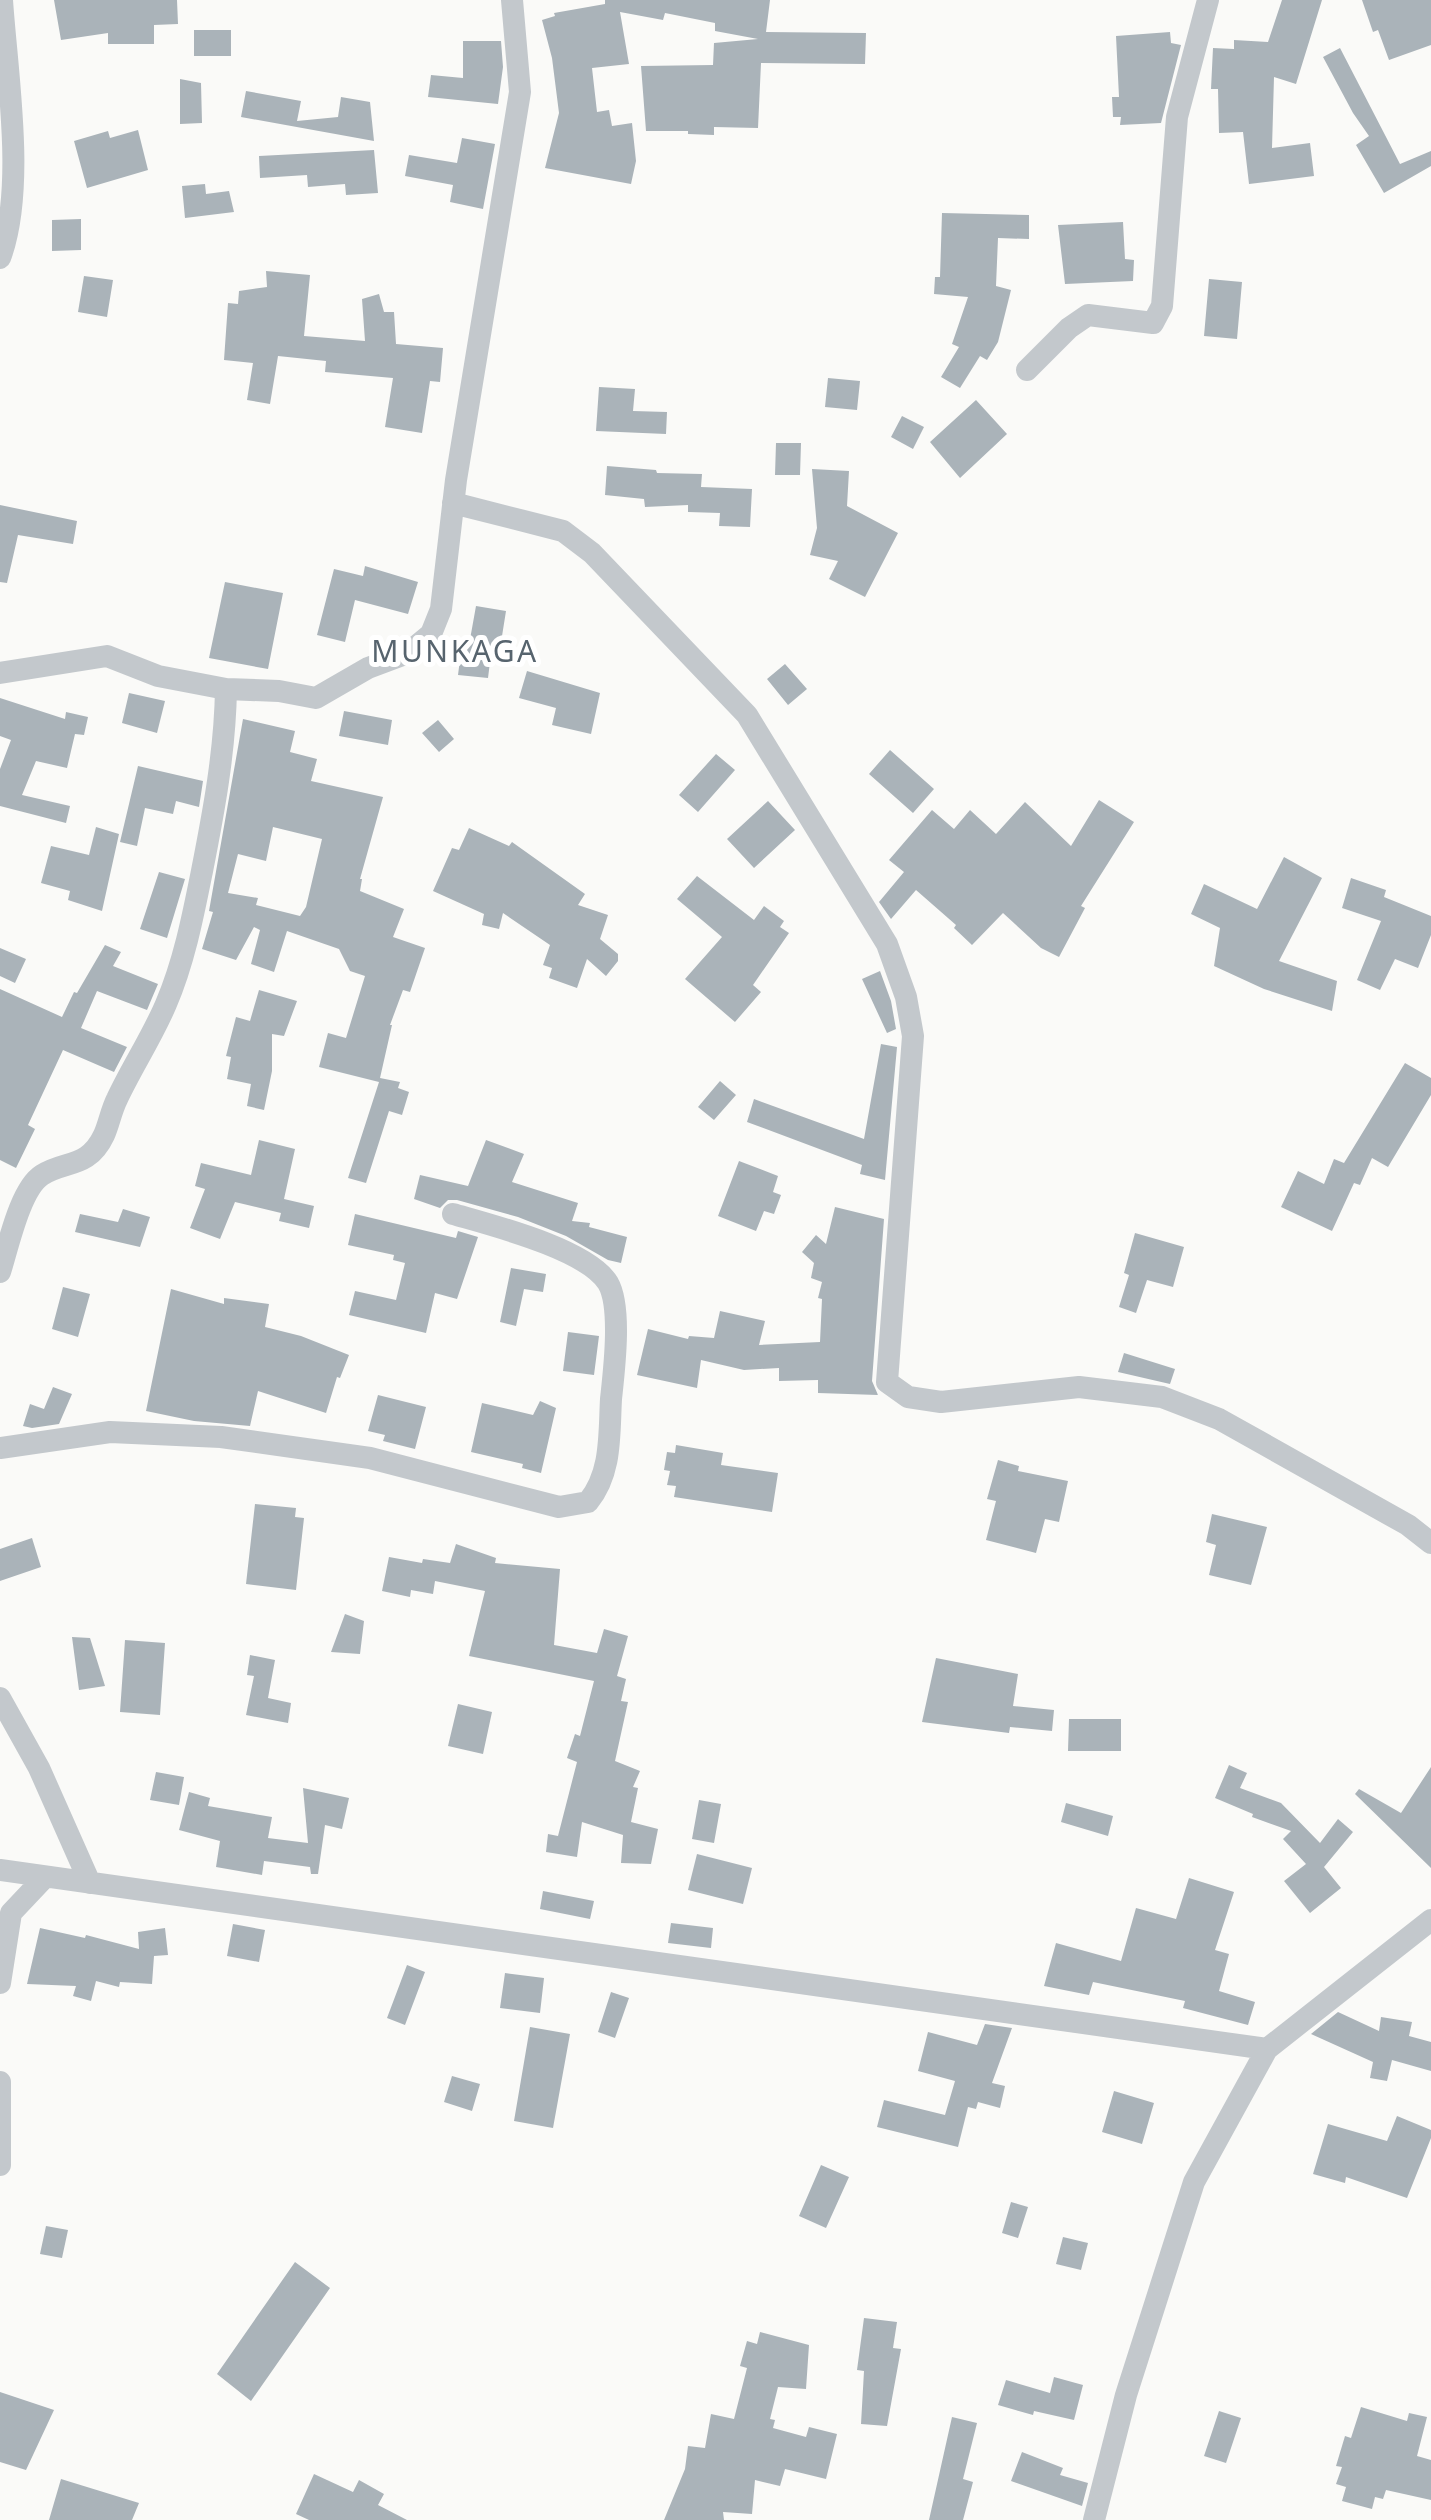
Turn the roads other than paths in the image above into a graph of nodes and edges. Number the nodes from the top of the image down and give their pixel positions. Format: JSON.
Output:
{"nodes":[{"id":1,"x":2,"y":0,"type":"edge"},
{"id":2,"x":512,"y":0,"type":"edge"},
{"id":3,"x":1208,"y":0,"type":"edge"},
{"id":4,"x":0,"y":258,"type":"edge"},
{"id":5,"x":1027,"y":370,"type":"dead end"},
{"id":6,"x":453,"y":503,"type":"junction"},
{"id":7,"x":0,"y":673,"type":"edge"},
{"id":8,"x":226,"y":690,"type":"junction"},
{"id":9,"x":453,"y":1214,"type":"dead end"},
{"id":10,"x":0,"y":1272,"type":"edge"},
{"id":11,"x":0,"y":1448,"type":"edge"},
{"id":12,"x":1431,"y":1544,"type":"edge"},
{"id":13,"x":0,"y":1698,"type":"edge"},
{"id":14,"x":0,"y":1870,"type":"edge"},
{"id":15,"x":44,"y":1876,"type":"junction"},
{"id":16,"x":90,"y":1883,"type":"junction"},
{"id":17,"x":1431,"y":1920,"type":"edge"},
{"id":18,"x":0,"y":1983,"type":"edge"},
{"id":19,"x":1267,"y":2050,"type":"junction"},
{"id":20,"x":0,"y":2082,"type":"edge"},
{"id":21,"x":0,"y":2166,"type":"edge"},
{"id":22,"x":1094,"y":2520,"type":"edge"}],
"edges":[{"from":1,"to":4,"type":"street"},
{"from":2,"to":6,"type":"street"},
{"from":3,"to":5,"type":"street"},
{"from":6,"to":8,"type":"street"},
{"from":6,"to":12,"type":"street"},
{"from":7,"to":8,"type":"street"},
{"from":8,"to":10,"type":"street"},
{"from":9,"to":11,"type":"street"},
{"from":13,"to":16,"type":"street"},
{"from":14,"to":15,"type":"street"},
{"from":15,"to":16,"type":"street"},
{"from":15,"to":18,"type":"street"},
{"from":16,"to":19,"type":"street"},
{"from":17,"to":19,"type":"street"},
{"from":19,"to":22,"type":"street"},
{"from":20,"to":21,"type":"street"}]}
